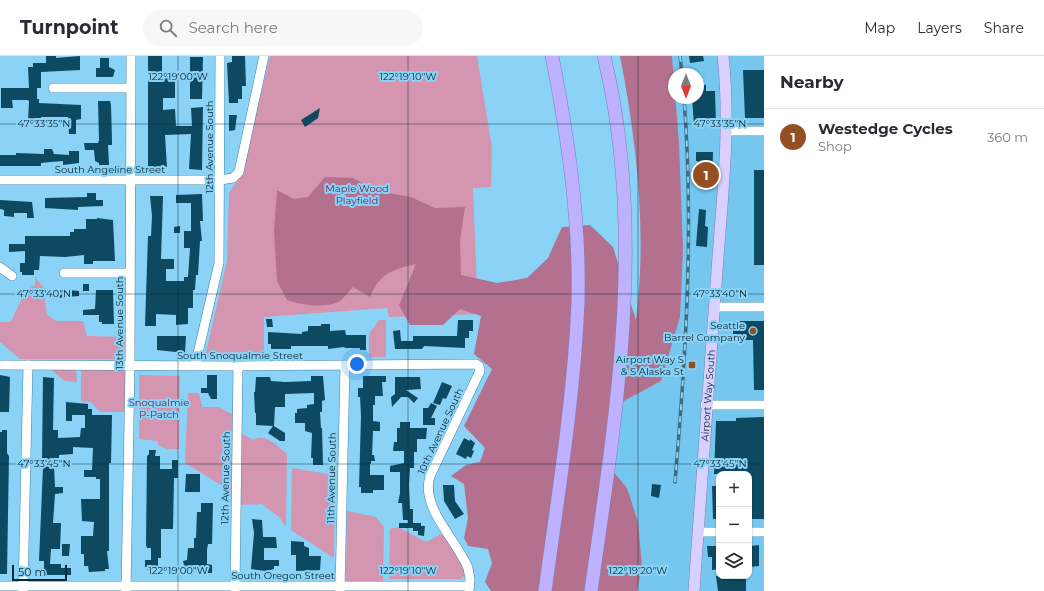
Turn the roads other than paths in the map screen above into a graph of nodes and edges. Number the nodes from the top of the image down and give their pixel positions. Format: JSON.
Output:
{"nodes":[{"id":1,"x":131,"y":56,"type":"edge"},
{"id":2,"x":220,"y":56,"type":"edge"},
{"id":3,"x":264,"y":56,"type":"edge"},
{"id":4,"x":552,"y":56,"type":"edge"},
{"id":5,"x":604,"y":56,"type":"edge"},
{"id":6,"x":723,"y":56,"type":"edge"},
{"id":7,"x":53,"y":88,"type":"dead end"},
{"id":8,"x":131,"y":88,"type":"junction"},
{"id":9,"x":726,"y":131,"type":"junction"},
{"id":10,"x":764,"y":131,"type":"edge"},
{"id":11,"x":0,"y":180,"type":"edge"},
{"id":12,"x":131,"y":180,"type":"junction"},
{"id":13,"x":220,"y":180,"type":"junction"},
{"id":14,"x":0,"y":267,"type":"edge"},
{"id":15,"x":130,"y":272,"type":"junction"},
{"id":16,"x":64,"y":273,"type":"dead end"},
{"id":17,"x":12,"y":276,"type":"dead end"},
{"id":18,"x":714,"y":307,"type":"junction"},
{"id":19,"x":764,"y":307,"type":"edge"},
{"id":20,"x":0,"y":365,"type":"edge"},
{"id":21,"x":28,"y":365,"type":"junction"},
{"id":22,"x":130,"y":365,"type":"junction"},
{"id":23,"x":345,"y":365,"type":"junction"},
{"id":24,"x":195,"y":366,"type":"junction"},
{"id":25,"x":238,"y":366,"type":"junction"},
{"id":26,"x":479,"y":366,"type":"joint"},
{"id":27,"x":764,"y":404,"type":"edge"},
{"id":28,"x":705,"y":405,"type":"junction"},
{"id":29,"x":698,"y":532,"type":"junction"},
{"id":30,"x":716,"y":532,"type":"edge"},
{"id":31,"x":752,"y":532,"type":"edge"},
{"id":32,"x":764,"y":532,"type":"edge"},
{"id":33,"x":0,"y":586,"type":"edge"},
{"id":34,"x":23,"y":589,"type":"edge"},
{"id":35,"x":126,"y":589,"type":"edge"},
{"id":36,"x":235,"y":589,"type":"edge"},
{"id":37,"x":340,"y":589,"type":"edge"},
{"id":38,"x":407,"y":589,"type":"edge"},
{"id":39,"x":470,"y":589,"type":"edge"},
{"id":40,"x":546,"y":591,"type":"edge"},
{"id":41,"x":591,"y":591,"type":"edge"},
{"id":42,"x":694,"y":591,"type":"edge"}],
"edges":[{"from":1,"to":8,"type":"street","name":"13th Avenue South"},
{"from":2,"to":13,"type":"street","name":"12th Avenue South"},
{"from":3,"to":13,"type":"street"},
{"from":4,"to":40,"type":"highway"},
{"from":5,"to":41,"type":"highway"},
{"from":6,"to":9,"type":"main road","name":"Airport Way South"},
{"from":7,"to":8,"type":"street"},
{"from":8,"to":12,"type":"street","name":"13th Avenue South"},
{"from":9,"to":10,"type":"street"},
{"from":9,"to":18,"type":"main road","name":"Airport Way South"},
{"from":11,"to":12,"type":"street","name":"South Angeline Street"},
{"from":12,"to":13,"type":"street","name":"South Angeline Street"},
{"from":12,"to":15,"type":"street","name":"13th Avenue South"},
{"from":13,"to":24,"type":"street","name":"12th Avenue South"},
{"from":14,"to":17,"type":"street"},
{"from":15,"to":16,"type":"street"},
{"from":15,"to":22,"type":"street","name":"13th Avenue South"},
{"from":18,"to":19,"type":"street"},
{"from":18,"to":28,"type":"main road","name":"Airport Way South"},
{"from":20,"to":21,"type":"street","name":"South Snoqualmie Street"},
{"from":21,"to":22,"type":"street","name":"South Snoqualmie Street"},
{"from":21,"to":34,"type":"street"},
{"from":22,"to":24,"type":"street","name":"South Snoqualmie Street"},
{"from":22,"to":35,"type":"street","name":"13th Avenue South"},
{"from":23,"to":25,"type":"street","name":"South Snoqualmie Street"},
{"from":23,"to":26,"type":"street","name":"South Snoqualmie Street"},
{"from":23,"to":37,"type":"street","name":"11th Avenue South"},
{"from":24,"to":25,"type":"street","name":"South Snoqualmie Street"},
{"from":25,"to":36,"type":"street","name":"12th Avenue South"},
{"from":26,"to":39,"type":"street","name":"10th Avenue South"},
{"from":27,"to":28,"type":"street"},
{"from":28,"to":29,"type":"main road","name":"Airport Way South"},
{"from":29,"to":30,"type":"street"},
{"from":29,"to":42,"type":"main road","name":"Airport Way South"},
{"from":31,"to":32,"type":"street"},
{"from":33,"to":34,"type":"street","name":"South Oregon Street"},
{"from":34,"to":35,"type":"street","name":"South Oregon Street"},
{"from":35,"to":36,"type":"street","name":"South Oregon Street"},
{"from":36,"to":37,"type":"street","name":"South Oregon Street"},
{"from":37,"to":38,"type":"street","name":"South Oregon Street"},
{"from":38,"to":39,"type":"street","name":"South Oregon Street"}]}
